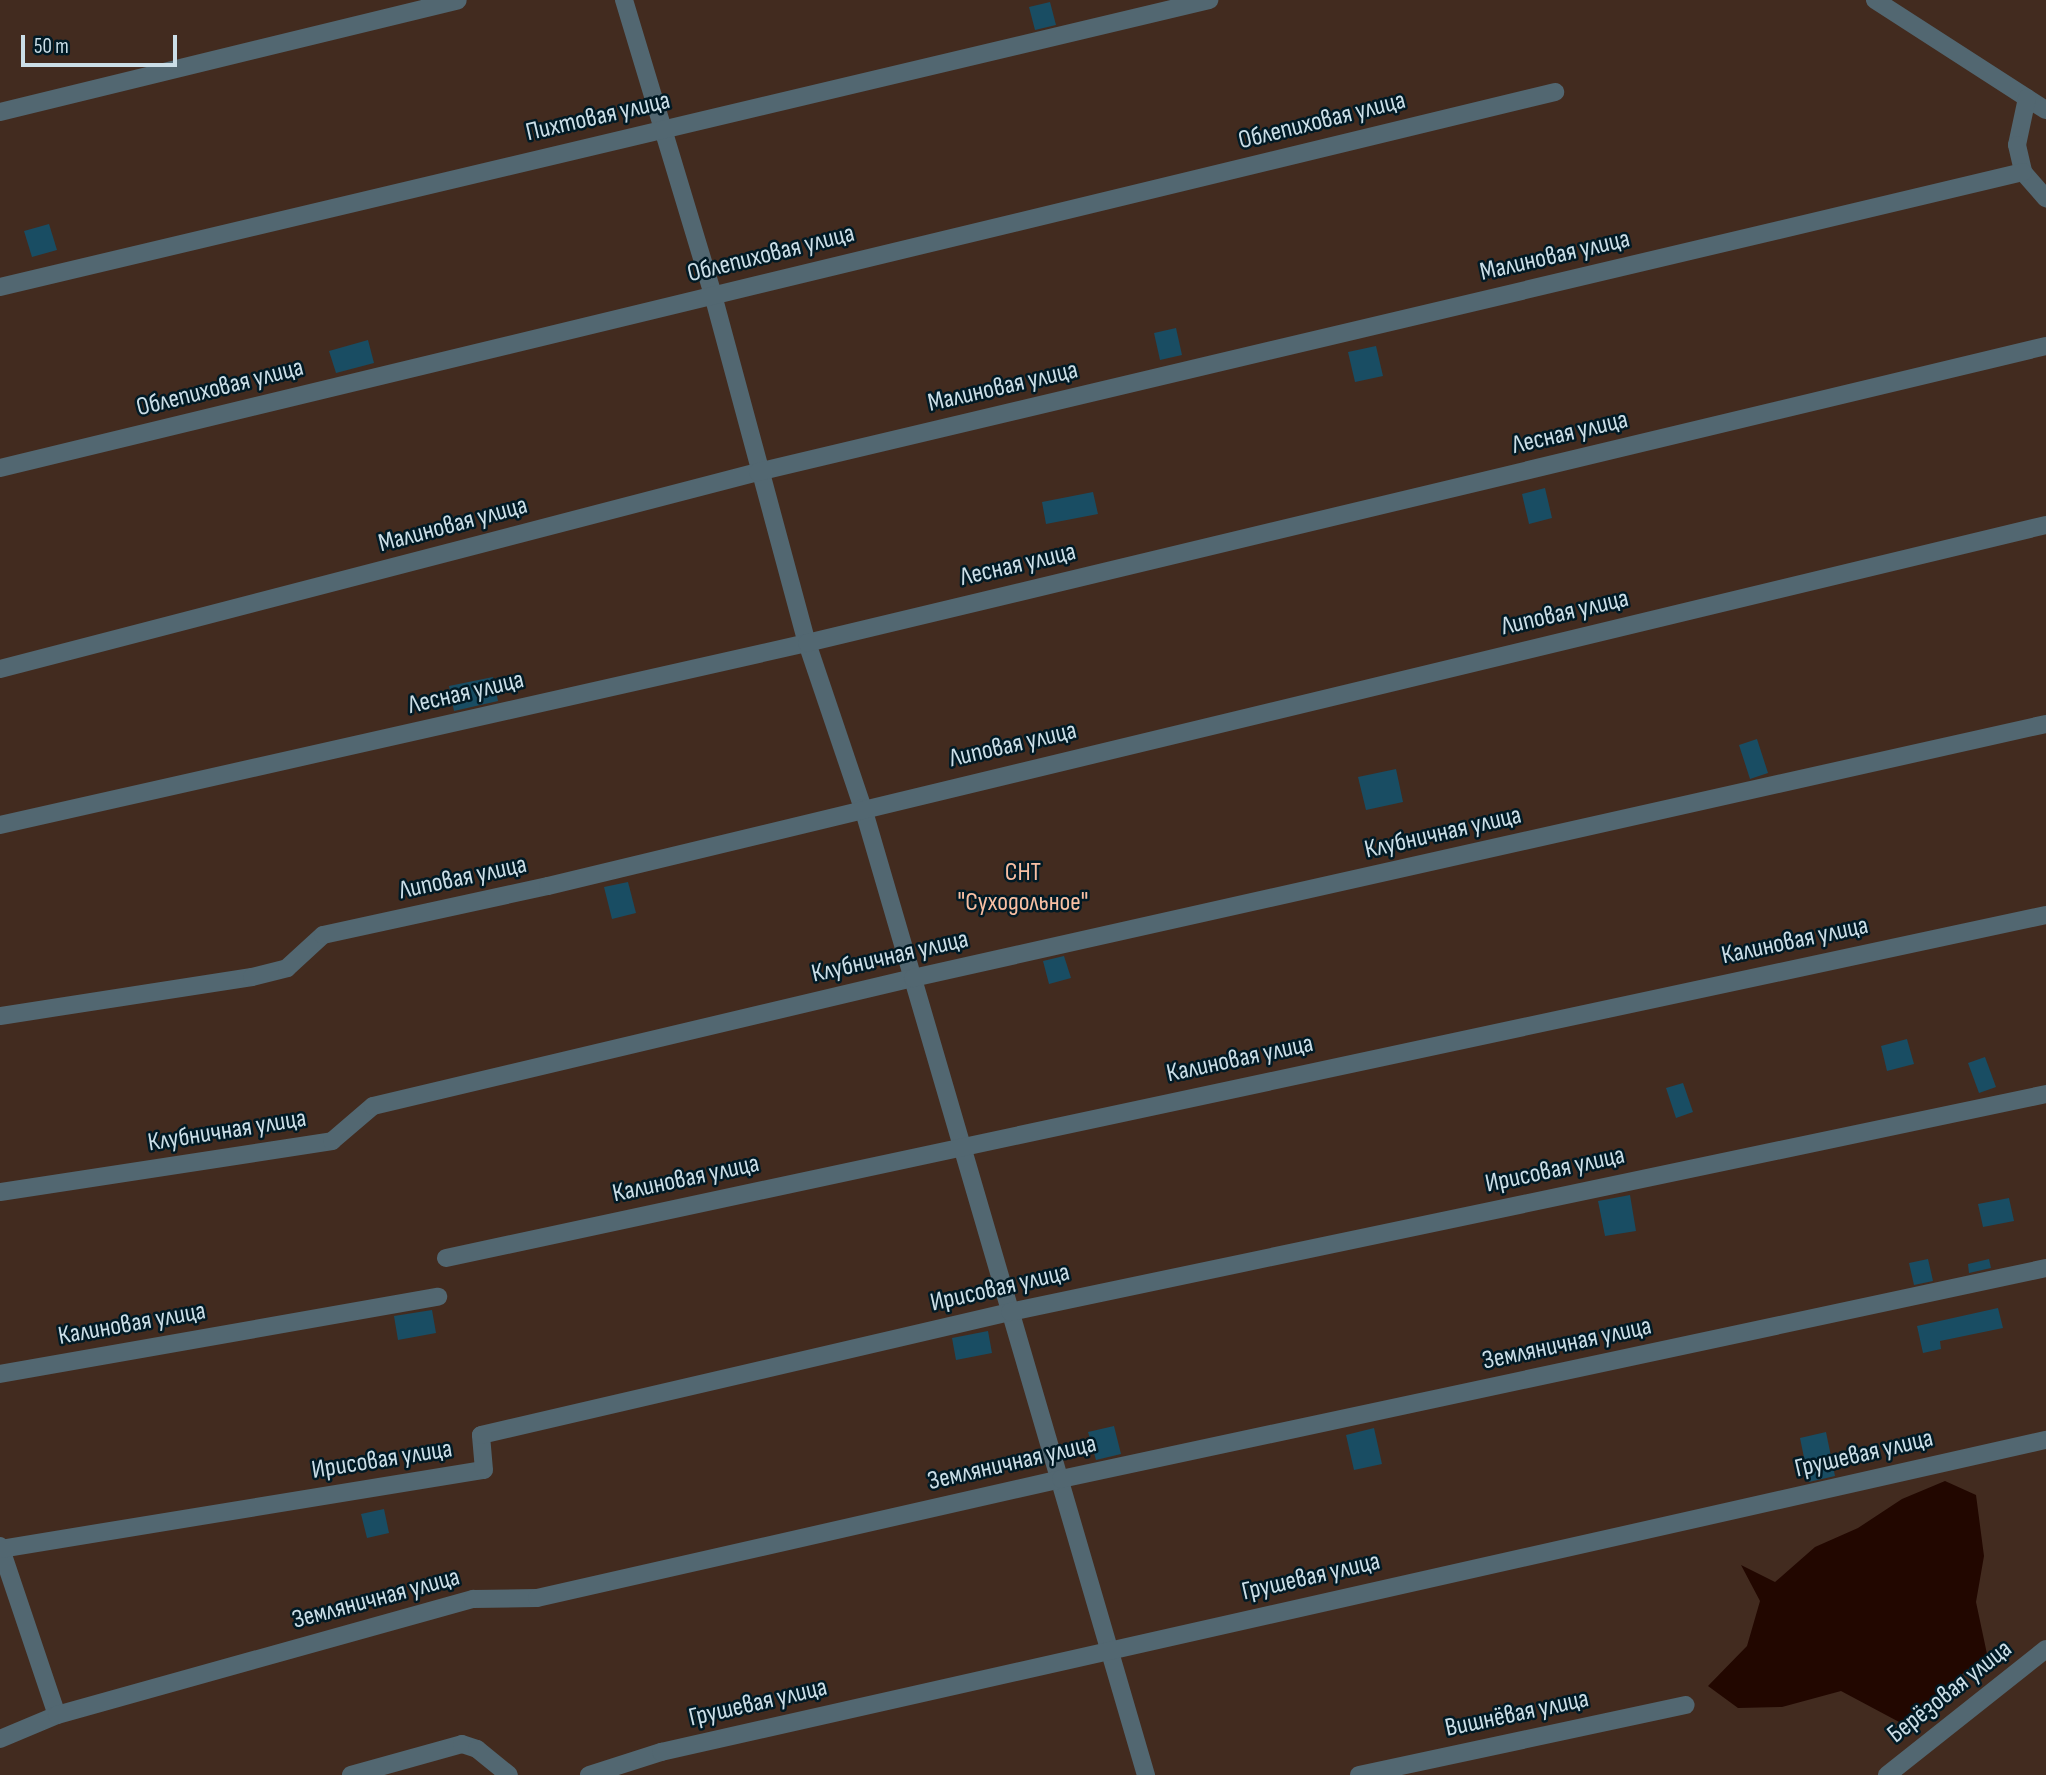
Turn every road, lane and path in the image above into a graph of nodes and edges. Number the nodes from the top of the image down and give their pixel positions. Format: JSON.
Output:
{"nodes":[{"id":1,"x":458,"y":0,"type":"edge"},
{"id":2,"x":624,"y":0,"type":"edge"},
{"id":3,"x":1209,"y":0,"type":"edge"},
{"id":4,"x":1875,"y":0,"type":"edge"},
{"id":5,"x":1555,"y":92,"type":"dead end"},
{"id":6,"x":2026,"y":98,"type":"junction"},
{"id":7,"x":2046,"y":110,"type":"edge"},
{"id":8,"x":0,"y":112,"type":"edge"},
{"id":9,"x":664,"y":128,"type":"junction"},
{"id":10,"x":2023,"y":172,"type":"junction"},
{"id":11,"x":2046,"y":198,"type":"edge"},
{"id":12,"x":0,"y":287,"type":"edge"},
{"id":13,"x":713,"y":295,"type":"junction"},
{"id":14,"x":2046,"y":346,"type":"edge"},
{"id":15,"x":0,"y":468,"type":"edge"},
{"id":16,"x":758,"y":472,"type":"junction"},
{"id":17,"x":2046,"y":525,"type":"edge"},
{"id":18,"x":807,"y":643,"type":"junction"},
{"id":19,"x":0,"y":669,"type":"edge"},
{"id":20,"x":2046,"y":724,"type":"edge"},
{"id":21,"x":863,"y":808,"type":"junction"},
{"id":22,"x":0,"y":825,"type":"edge"},
{"id":23,"x":2046,"y":915,"type":"edge"},
{"id":24,"x":913,"y":978,"type":"junction"},
{"id":25,"x":0,"y":1016,"type":"edge"},
{"id":26,"x":2046,"y":1094,"type":"edge"},
{"id":27,"x":960,"y":1146,"type":"junction"},
{"id":28,"x":0,"y":1192,"type":"edge"},
{"id":29,"x":446,"y":1258,"type":"dead end"},
{"id":30,"x":2046,"y":1268,"type":"edge"},
{"id":31,"x":438,"y":1297,"type":"dead end"},
{"id":32,"x":1010,"y":1312,"type":"junction"},
{"id":33,"x":0,"y":1374,"type":"edge"},
{"id":34,"x":2046,"y":1440,"type":"edge"},
{"id":35,"x":1061,"y":1479,"type":"junction"},
{"id":36,"x":0,"y":1548,"type":"edge"},
{"id":37,"x":1110,"y":1649,"type":"junction"},
{"id":38,"x":2046,"y":1649,"type":"edge"},
{"id":39,"x":1686,"y":1705,"type":"dead end"},
{"id":40,"x":57,"y":1715,"type":"junction"},
{"id":41,"x":0,"y":1739,"type":"edge"},
{"id":42,"x":351,"y":1775,"type":"edge"},
{"id":43,"x":509,"y":1775,"type":"edge"},
{"id":44,"x":589,"y":1775,"type":"edge"},
{"id":45,"x":1146,"y":1775,"type":"edge"},
{"id":46,"x":1359,"y":1775,"type":"edge"},
{"id":47,"x":1887,"y":1775,"type":"edge"}],
"edges":[{"from":1,"to":8,"type":"street"},
{"from":2,"to":9,"type":"street"},
{"from":3,"to":9,"type":"street","name":"Пихтовая улица"},
{"from":4,"to":6,"type":"street"},
{"from":5,"to":13,"type":"street","name":"Облепиховая улица"},
{"from":6,"to":7,"type":"street"},
{"from":6,"to":10,"type":"street"},
{"from":9,"to":12,"type":"street","name":"Пихтовая улица"},
{"from":9,"to":13,"type":"street"},
{"from":10,"to":11,"type":"street"},
{"from":10,"to":16,"type":"street","name":"Малиновая улица"},
{"from":13,"to":15,"type":"street","name":"Облепиховая улица"},
{"from":13,"to":16,"type":"street"},
{"from":14,"to":18,"type":"street","name":"Лесная улица"},
{"from":16,"to":18,"type":"street"},
{"from":16,"to":19,"type":"street","name":"Малиновая улица"},
{"from":17,"to":21,"type":"street","name":"Липовая улица"},
{"from":18,"to":21,"type":"street"},
{"from":18,"to":22,"type":"street","name":"Лесная улица"},
{"from":20,"to":24,"type":"street","name":"Клубничная улица"},
{"from":21,"to":24,"type":"street"},
{"from":21,"to":25,"type":"street","name":"Липовая улица"},
{"from":23,"to":27,"type":"street","name":"Калиновая улица"},
{"from":24,"to":27,"type":"street"},
{"from":24,"to":28,"type":"street","name":"Клубничная улица"},
{"from":26,"to":32,"type":"street","name":"Ирисовая улица"},
{"from":27,"to":29,"type":"street","name":"Калиновая улица"},
{"from":27,"to":32,"type":"street"},
{"from":30,"to":35,"type":"street","name":"Земляничная улица"},
{"from":31,"to":33,"type":"street","name":"Калиновая улица"},
{"from":32,"to":35,"type":"street"},
{"from":32,"to":36,"type":"street","name":"Ирисовая улица"},
{"from":34,"to":37,"type":"street","name":"Грушевая улица"},
{"from":35,"to":37,"type":"street"},
{"from":35,"to":40,"type":"street","name":"Земляничная улица"},
{"from":36,"to":40,"type":"street"},
{"from":37,"to":44,"type":"street","name":"Грушевая улица"},
{"from":37,"to":45,"type":"street"},
{"from":38,"to":47,"type":"street","name":"Берёзовая улица"},
{"from":39,"to":46,"type":"street","name":"Вишнёвая улица"},
{"from":40,"to":41,"type":"street","name":"Земляничная улица"},
{"from":42,"to":43,"type":"street"}]}
